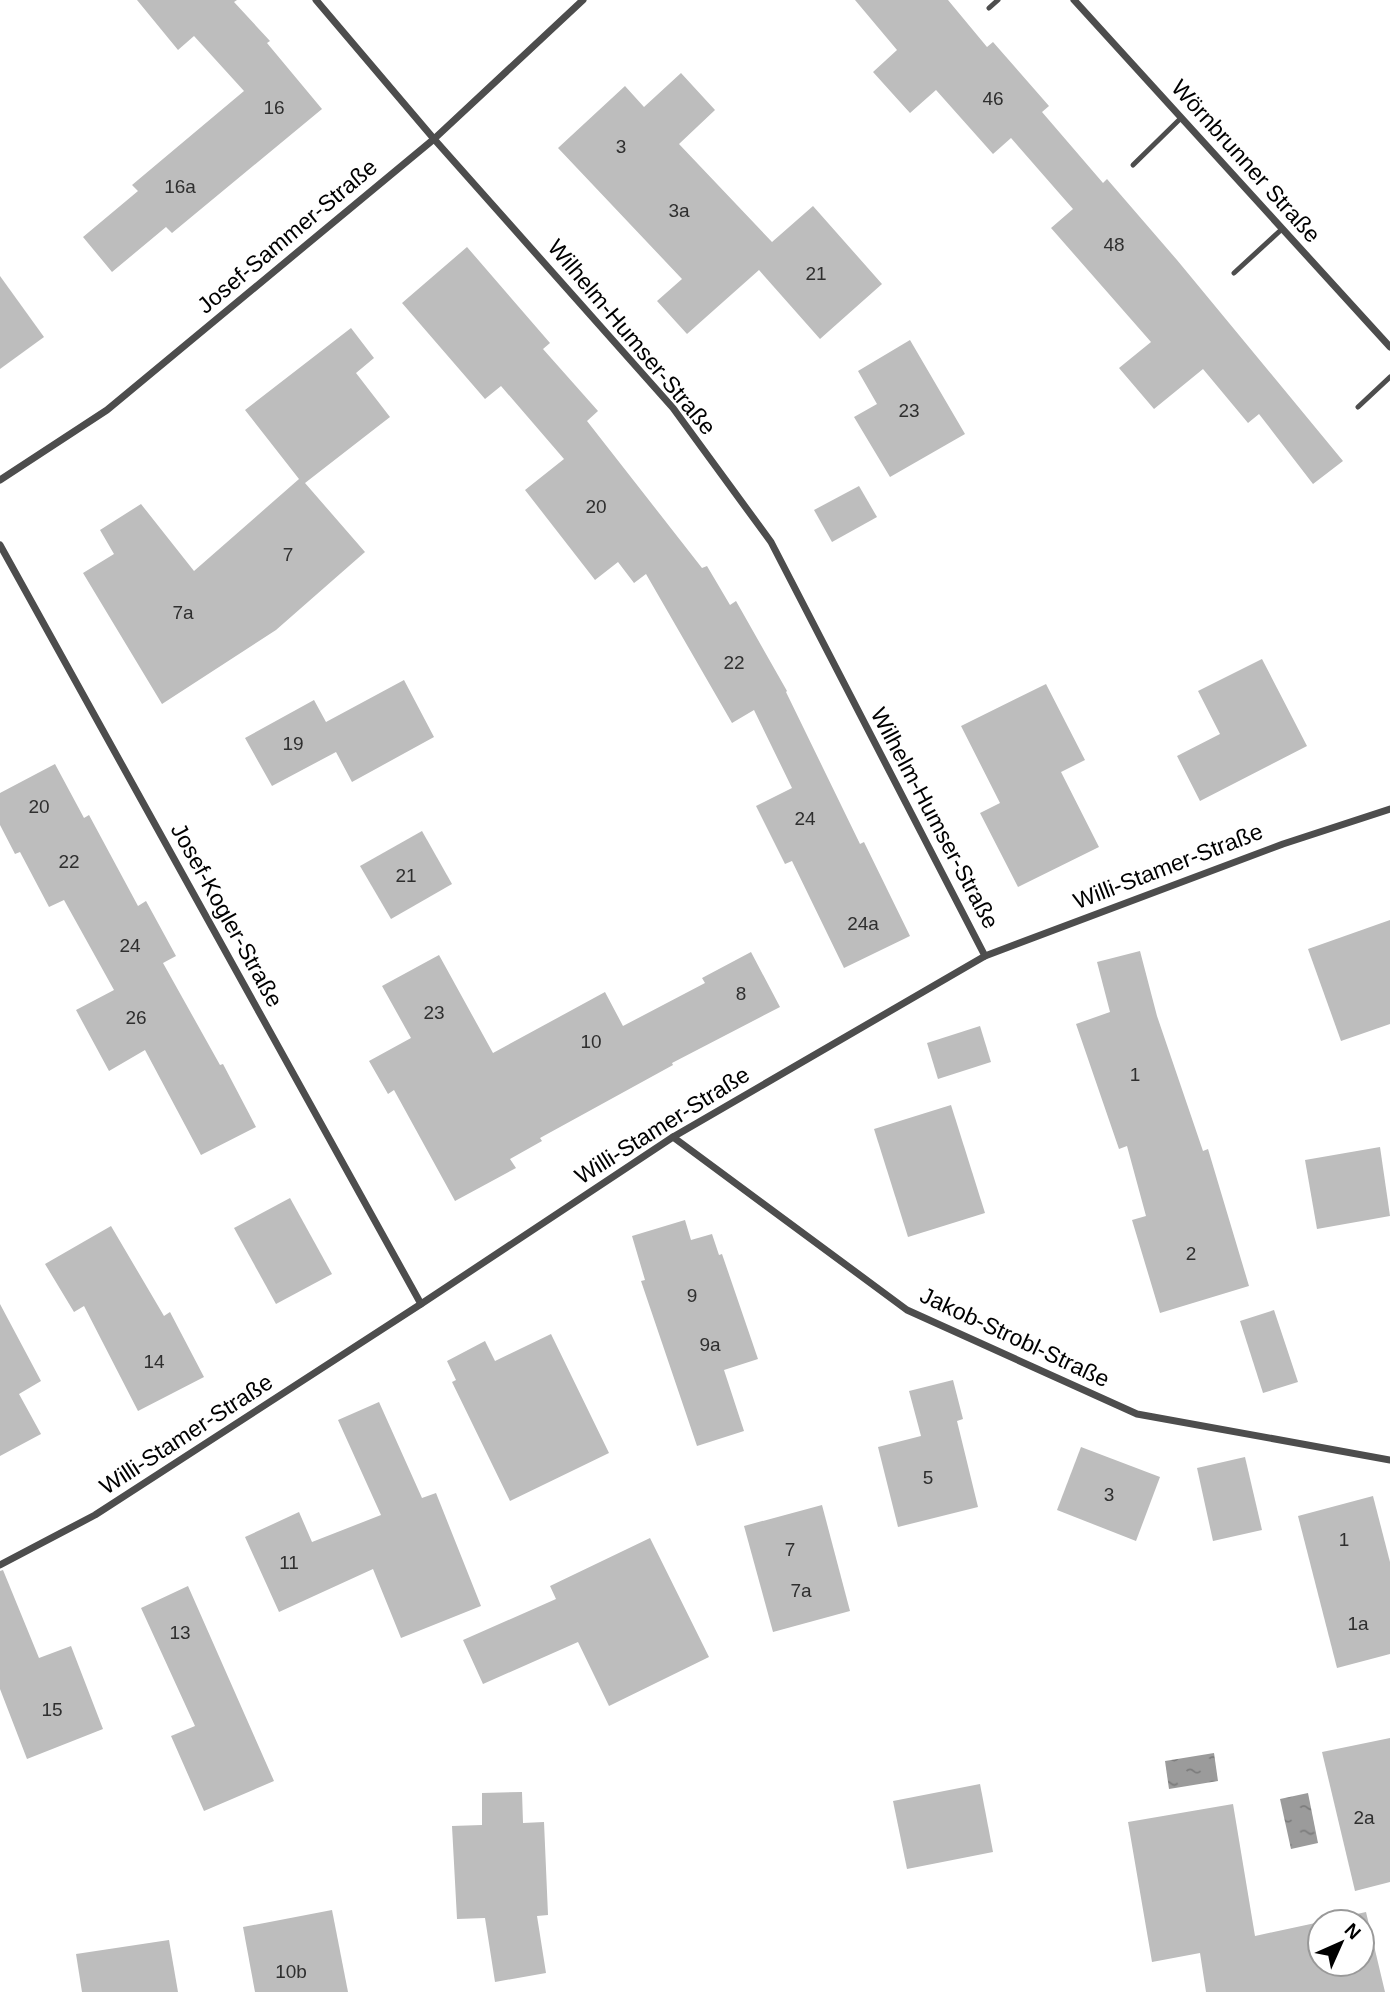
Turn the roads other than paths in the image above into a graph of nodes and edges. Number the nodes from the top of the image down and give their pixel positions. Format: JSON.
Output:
{"nodes":[{"id":1,"x":316,"y":0,"type":"edge"},
{"id":2,"x":583,"y":0,"type":"edge"},
{"id":3,"x":998,"y":0,"type":"edge"},
{"id":4,"x":1074,"y":0,"type":"edge"},
{"id":5,"x":989,"y":8,"type":"dead end"},
{"id":6,"x":1181,"y":118,"type":"junction"},
{"id":7,"x":434,"y":139,"type":"junction"},
{"id":8,"x":1133,"y":165,"type":"dead end"},
{"id":9,"x":1282,"y":229,"type":"junction"},
{"id":10,"x":1234,"y":273,"type":"dead end"},
{"id":11,"x":1390,"y":347,"type":"edge"},
{"id":12,"x":1390,"y":377,"type":"edge"},
{"id":13,"x":1358,"y":407,"type":"dead end"},
{"id":14,"x":0,"y":480,"type":"edge"},
{"id":15,"x":0,"y":545,"type":"edge"},
{"id":16,"x":1390,"y":809,"type":"edge"},
{"id":17,"x":985,"y":956,"type":"junction"},
{"id":18,"x":673,"y":1137,"type":"junction"},
{"id":19,"x":421,"y":1304,"type":"junction"},
{"id":20,"x":1390,"y":1460,"type":"edge"},
{"id":21,"x":0,"y":1565,"type":"edge"}],
"edges":[{"from":1,"to":7,"type":"street","name":"Wilhelm-Humser-Straße"},
{"from":2,"to":7,"type":"street","name":"Josef-Sammer-Straße"},
{"from":3,"to":5,"type":"lane"},
{"from":4,"to":6,"type":"street","name":"Wörnbrunner Straße"},
{"from":6,"to":8,"type":"lane"},
{"from":6,"to":9,"type":"street","name":"Wörnbrunner Straße"},
{"from":7,"to":14,"type":"street","name":"Josef-Sammer-Straße"},
{"from":7,"to":17,"type":"street","name":"Wilhelm-Humser-Straße"},
{"from":9,"to":10,"type":"lane"},
{"from":9,"to":11,"type":"street","name":"Wörnbrunner Straße"},
{"from":12,"to":13,"type":"lane"},
{"from":15,"to":19,"type":"street","name":"Josef-Kogler-Straße"},
{"from":16,"to":17,"type":"street","name":"Willi-Stamer-Straße"},
{"from":17,"to":18,"type":"street","name":"Willi-Stamer-Straße"},
{"from":18,"to":19,"type":"street","name":"Willi-Stamer-Straße"},
{"from":18,"to":20,"type":"street","name":"Jakob-Strobl-Straße"},
{"from":19,"to":21,"type":"street","name":"Willi-Stamer-Straße"}]}
